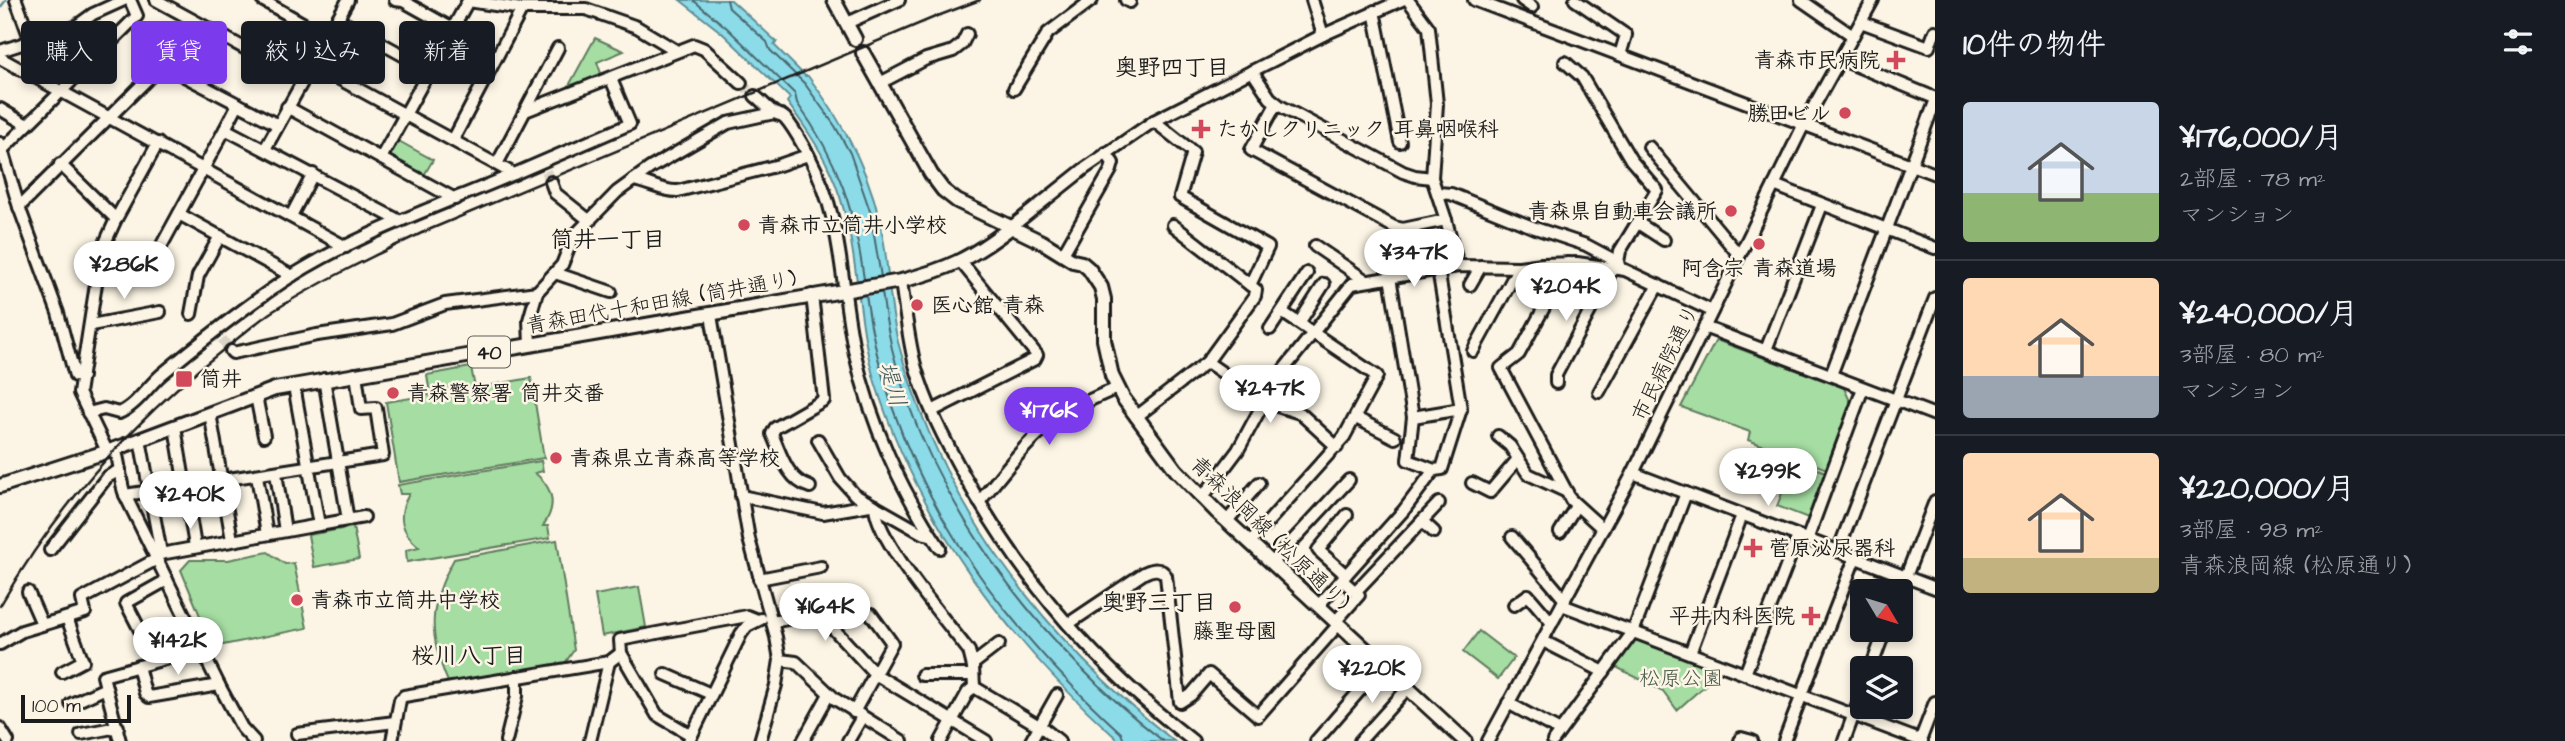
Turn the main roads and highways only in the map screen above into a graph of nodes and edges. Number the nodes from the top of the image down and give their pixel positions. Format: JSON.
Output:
{"nodes":[{"id":1,"x":834,"y":0,"type":"edge"},
{"id":2,"x":855,"y":39,"type":"dead end"},
{"id":3,"x":863,"y":53,"type":"dead end"},
{"id":4,"x":1010,"y":228,"type":"junction"},
{"id":5,"x":0,"y":486,"type":"edge"},
{"id":6,"x":1465,"y":741,"type":"edge"}],
"edges":[{"from":1,"to":2,"type":"main road"},
{"from":3,"to":4,"type":"main road","name":"青森浪岡線 (松原通り)"},
{"from":4,"to":5,"type":"main road","name":"青森田代十和田線 (筒井通り)","number":"40"},
{"from":4,"to":6,"type":"main road","name":"青森浪岡線 (松原通り)"}]}
